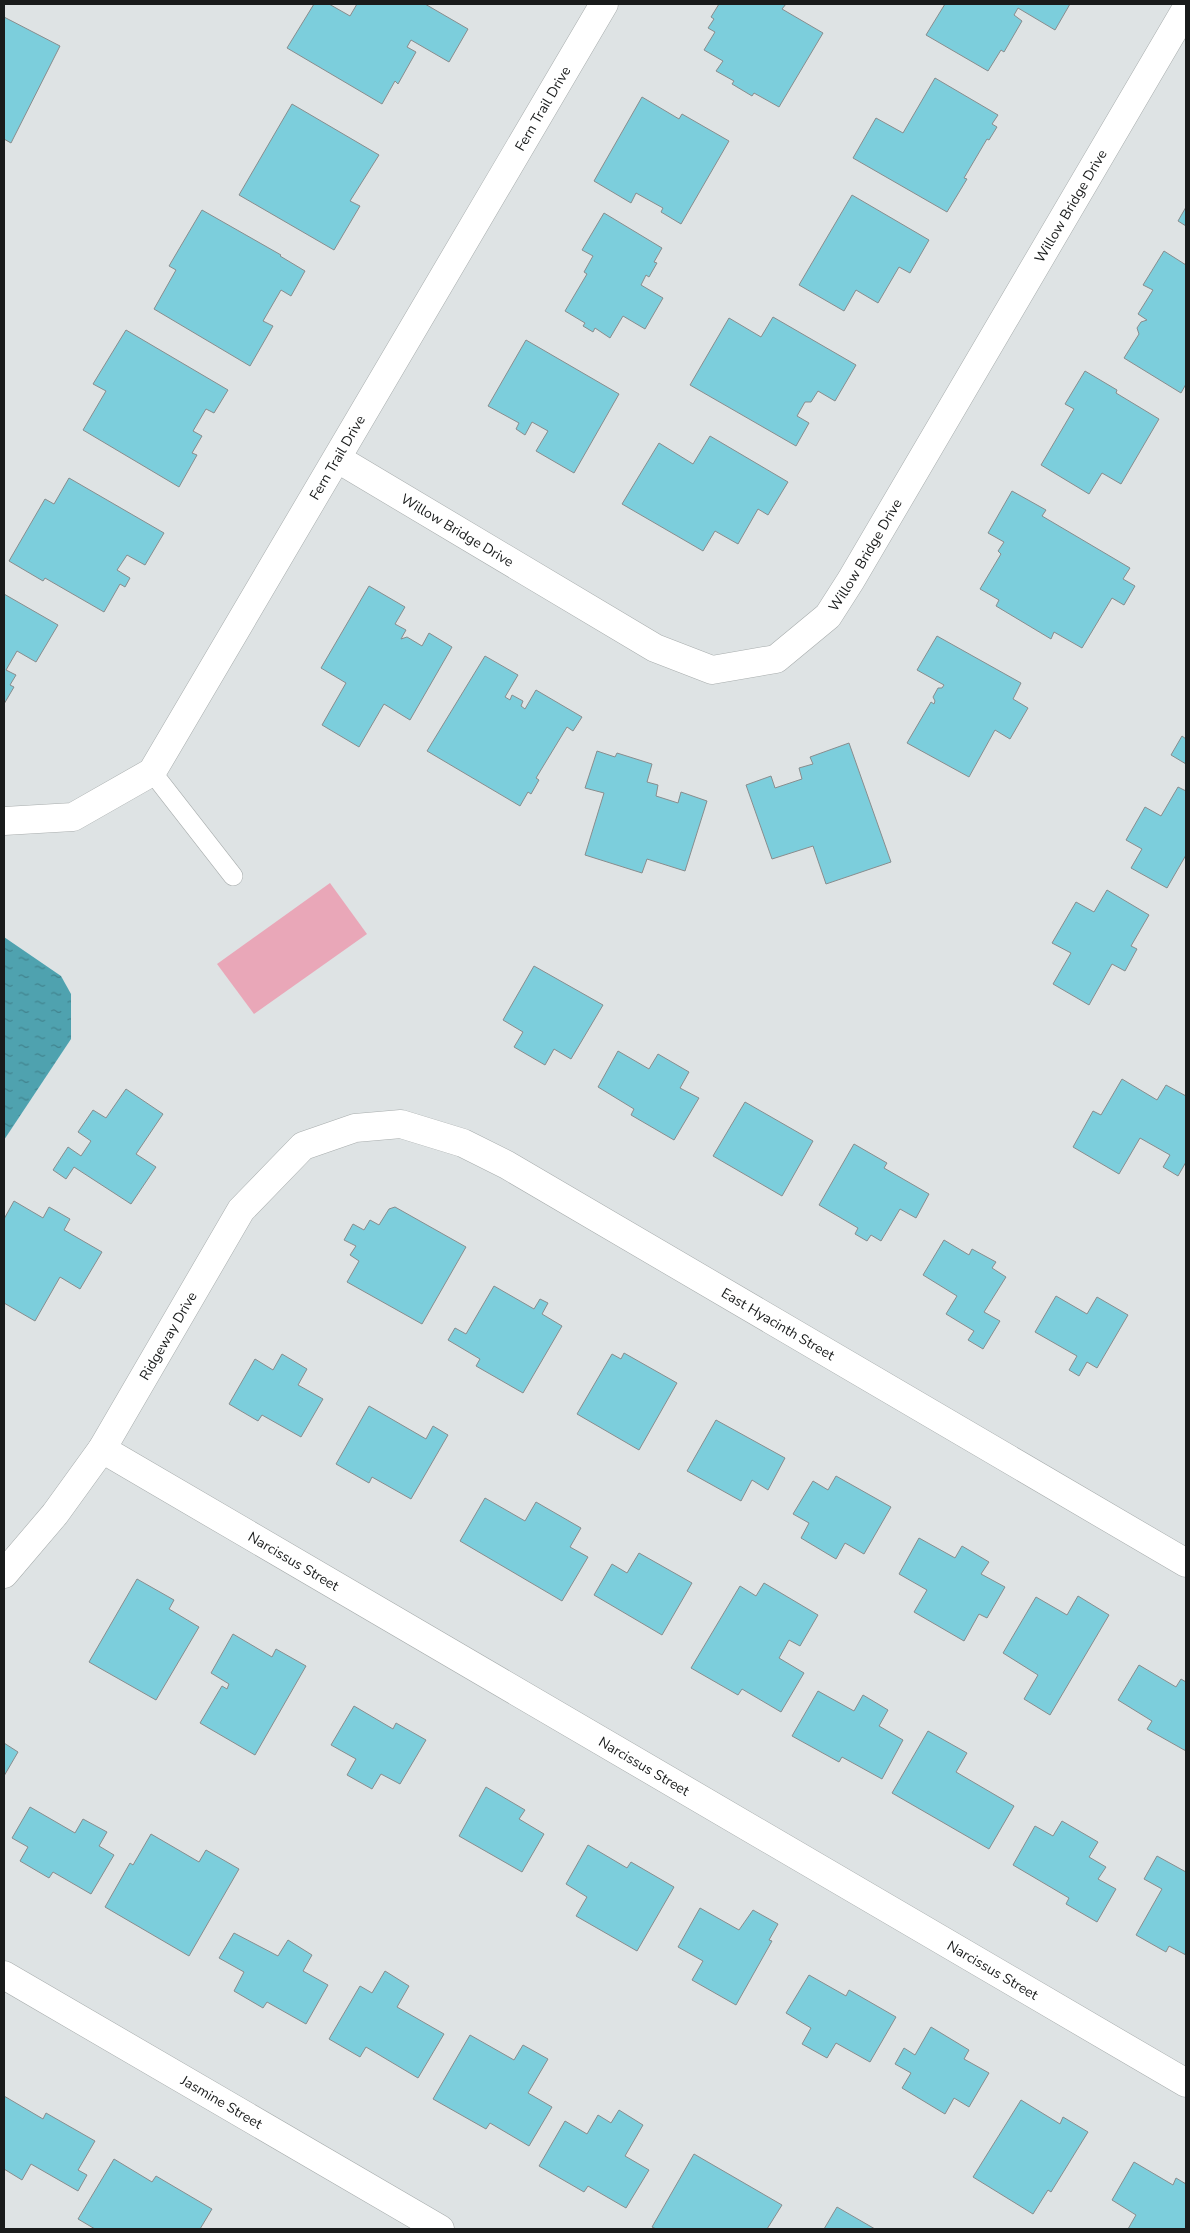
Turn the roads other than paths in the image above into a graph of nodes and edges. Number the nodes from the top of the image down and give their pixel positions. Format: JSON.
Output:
{"nodes":[{"id":1,"x":604,"y":4,"type":"edge"},
{"id":2,"x":1186,"y":9,"type":"edge"},
{"id":3,"x":338,"y":458,"type":"junction"},
{"id":4,"x":152,"y":772,"type":"junction"},
{"id":5,"x":4,"y":821,"type":"edge"},
{"id":6,"x":233,"y":876,"type":"dead end"},
{"id":7,"x":355,"y":1128,"type":"joint"},
{"id":8,"x":102,"y":1448,"type":"junction"},
{"id":9,"x":1186,"y":1563,"type":"edge"},
{"id":10,"x":4,"y":1574,"type":"edge"},
{"id":11,"x":4,"y":1975,"type":"edge"},
{"id":12,"x":1186,"y":2083,"type":"edge"},
{"id":13,"x":440,"y":2229,"type":"edge"}],
"edges":[{"from":1,"to":3,"type":"street","name":"Fern Trail Drive"},
{"from":2,"to":3,"type":"street","name":"Willow Bridge Drive"},
{"from":3,"to":4,"type":"street","name":"Fern Trail Drive"},
{"from":4,"to":5,"type":"street","name":"Fern Trail Drive"},
{"from":4,"to":6,"type":"lane"},
{"from":7,"to":8,"type":"street","name":"Ridgeway Drive"},
{"from":7,"to":9,"type":"street","name":"East Hyacinth Street"},
{"from":8,"to":10,"type":"street","name":"Ridgeway Drive"},
{"from":8,"to":12,"type":"street","name":"Narcissus Street"},
{"from":11,"to":13,"type":"street","name":"Jasmine Street"}]}
